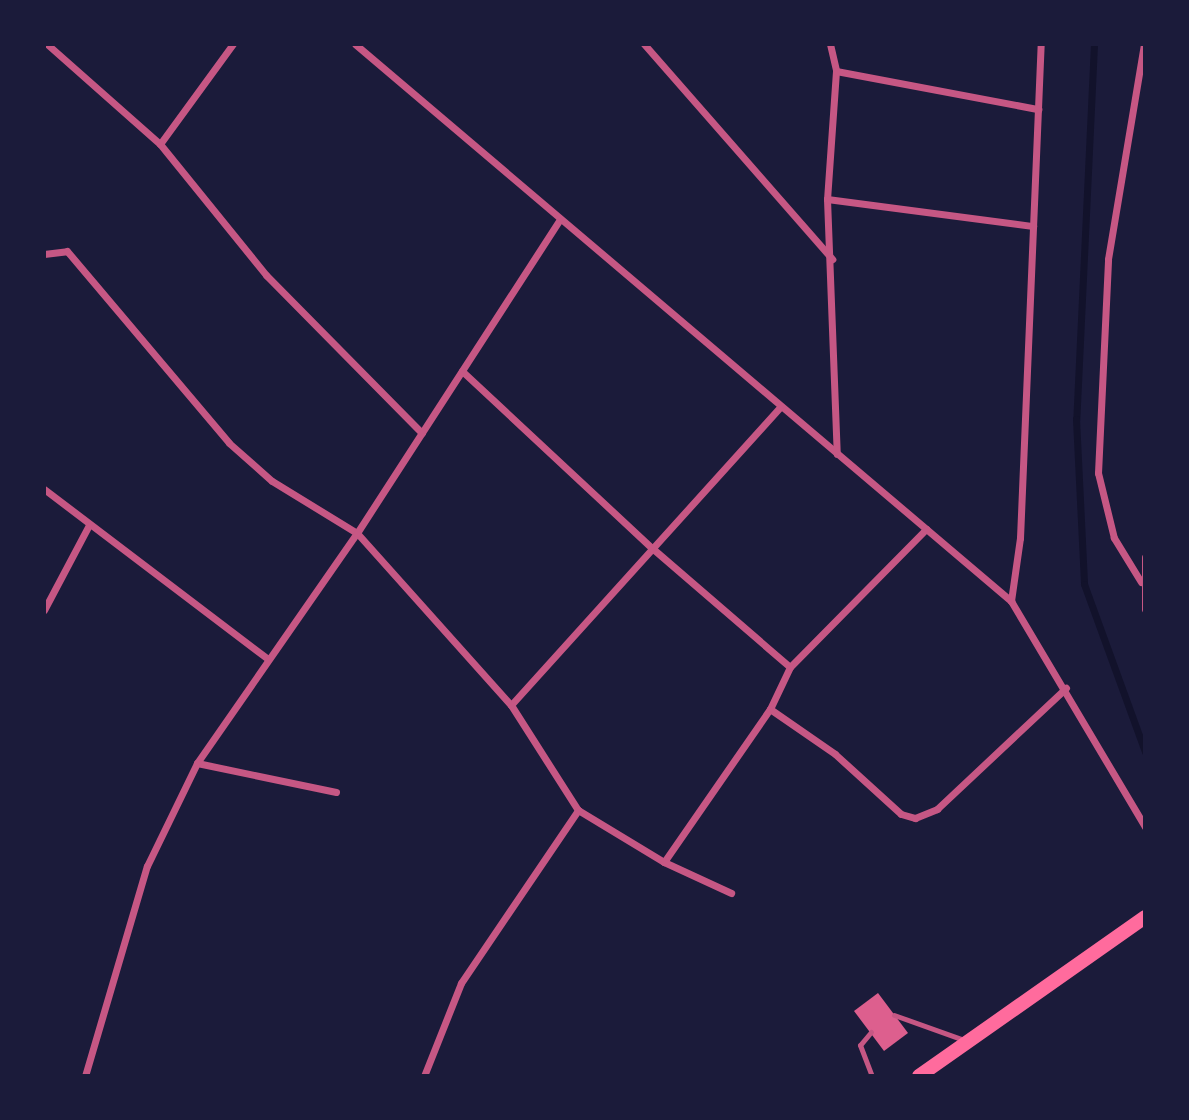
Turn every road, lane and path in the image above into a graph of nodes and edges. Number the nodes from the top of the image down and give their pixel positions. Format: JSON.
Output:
{"nodes":[{"id":1,"x":47,"y":44,"type":"edge"},
{"id":2,"x":233,"y":44,"type":"edge"},
{"id":3,"x":355,"y":44,"type":"edge"},
{"id":4,"x":644,"y":44,"type":"edge"},
{"id":5,"x":830,"y":44,"type":"edge"},
{"id":6,"x":1041,"y":44,"type":"edge"},
{"id":7,"x":1144,"y":44,"type":"edge"},
{"id":8,"x":1144,"y":60,"type":"edge"},
{"id":9,"x":836,"y":71,"type":"junction"},
{"id":10,"x":1038,"y":109,"type":"junction"},
{"id":11,"x":160,"y":144,"type":"junction"},
{"id":12,"x":827,"y":199,"type":"junction"},
{"id":13,"x":559,"y":221,"type":"junction"},
{"id":14,"x":1033,"y":226,"type":"junction"},
{"id":15,"x":44,"y":254,"type":"edge"},
{"id":16,"x":832,"y":259,"type":"junction"},
{"id":17,"x":462,"y":371,"type":"junction"},
{"id":18,"x":780,"y":407,"type":"junction"},
{"id":19,"x":422,"y":433,"type":"junction"},
{"id":20,"x":837,"y":454,"type":"junction"},
{"id":21,"x":44,"y":489,"type":"edge"},
{"id":22,"x":89,"y":525,"type":"junction"},
{"id":23,"x":926,"y":529,"type":"junction"},
{"id":24,"x":358,"y":533,"type":"junction"},
{"id":25,"x":652,"y":548,"type":"junction"},
{"id":26,"x":1145,"y":557,"type":"edge"},
{"id":27,"x":1141,"y":582,"type":"junction"},
{"id":28,"x":1011,"y":601,"type":"junction"},
{"id":29,"x":1145,"y":609,"type":"edge"},
{"id":30,"x":44,"y":610,"type":"edge"},
{"id":31,"x":267,"y":658,"type":"junction"},
{"id":32,"x":790,"y":667,"type":"junction"},
{"id":33,"x":1066,"y":688,"type":"junction"},
{"id":34,"x":510,"y":705,"type":"junction"},
{"id":35,"x":770,"y":709,"type":"junction"},
{"id":36,"x":197,"y":764,"type":"junction"},
{"id":37,"x":336,"y":792,"type":"dead end"},
{"id":38,"x":578,"y":810,"type":"junction"},
{"id":39,"x":1145,"y":827,"type":"edge"},
{"id":40,"x":664,"y":862,"type":"junction"},
{"id":41,"x":731,"y":894,"type":"dead end"},
{"id":42,"x":1145,"y":918,"type":"edge"},
{"id":43,"x":894,"y":1015,"type":"dead end"},
{"id":44,"x":871,"y":1032,"type":"dead end"},
{"id":45,"x":967,"y":1042,"type":"junction"},
{"id":46,"x":85,"y":1076,"type":"edge"},
{"id":47,"x":424,"y":1076,"type":"edge"},
{"id":48,"x":872,"y":1076,"type":"edge"},
{"id":49,"x":919,"y":1076,"type":"edge"}],
"edges":[{"from":1,"to":11,"type":"street"},
{"from":2,"to":11,"type":"street"},
{"from":3,"to":13,"type":"street"},
{"from":4,"to":16,"type":"street"},
{"from":5,"to":9,"type":"street"},
{"from":6,"to":10,"type":"street"},
{"from":7,"to":8,"type":"street"},
{"from":8,"to":27,"type":"street"},
{"from":9,"to":10,"type":"street"},
{"from":9,"to":12,"type":"street"},
{"from":10,"to":14,"type":"street"},
{"from":11,"to":19,"type":"street"},
{"from":12,"to":14,"type":"street"},
{"from":12,"to":16,"type":"street"},
{"from":13,"to":17,"type":"street"},
{"from":13,"to":18,"type":"street"},
{"from":14,"to":28,"type":"street"},
{"from":15,"to":24,"type":"street"},
{"from":16,"to":20,"type":"street"},
{"from":17,"to":19,"type":"street"},
{"from":17,"to":25,"type":"street"},
{"from":18,"to":20,"type":"street"},
{"from":18,"to":25,"type":"street"},
{"from":19,"to":24,"type":"street"},
{"from":20,"to":23,"type":"street"},
{"from":21,"to":22,"type":"street"},
{"from":22,"to":30,"type":"street"},
{"from":22,"to":31,"type":"street"},
{"from":23,"to":28,"type":"street"},
{"from":23,"to":32,"type":"street"},
{"from":24,"to":31,"type":"street"},
{"from":24,"to":34,"type":"street"},
{"from":25,"to":32,"type":"street"},
{"from":25,"to":34,"type":"street"},
{"from":26,"to":27,"type":"street"},
{"from":27,"to":29,"type":"street"},
{"from":28,"to":33,"type":"street"},
{"from":31,"to":36,"type":"street"},
{"from":32,"to":35,"type":"street"},
{"from":33,"to":35,"type":"street"},
{"from":33,"to":39,"type":"street"},
{"from":34,"to":38,"type":"street"},
{"from":35,"to":40,"type":"street"},
{"from":36,"to":37,"type":"street"},
{"from":36,"to":46,"type":"street"},
{"from":38,"to":40,"type":"street"},
{"from":38,"to":47,"type":"street"},
{"from":40,"to":41,"type":"street"},
{"from":42,"to":45,"type":"main road"},
{"from":43,"to":45,"type":"lane"},
{"from":44,"to":48,"type":"lane"},
{"from":45,"to":49,"type":"main road"}]}
